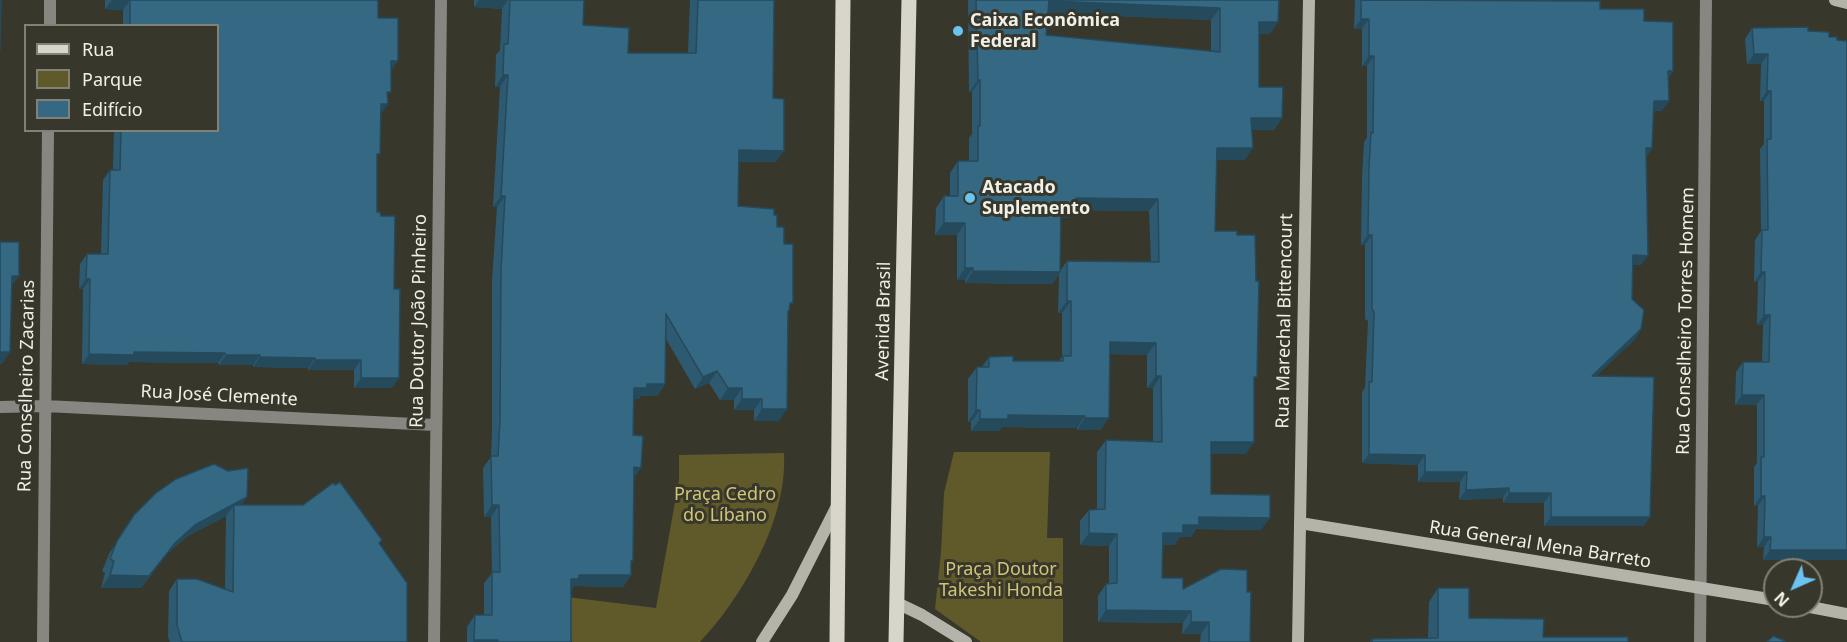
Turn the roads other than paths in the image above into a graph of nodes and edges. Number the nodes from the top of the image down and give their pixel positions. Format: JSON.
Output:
{"nodes":[{"id":1,"x":50,"y":0,"type":"edge"},
{"id":2,"x":441,"y":0,"type":"edge"},
{"id":3,"x":843,"y":0,"type":"edge"},
{"id":4,"x":909,"y":0,"type":"edge"},
{"id":5,"x":1309,"y":0,"type":"edge"},
{"id":6,"x":1706,"y":0,"type":"edge"},
{"id":7,"x":1835,"y":0,"type":"edge"},
{"id":8,"x":1847,"y":3,"type":"edge"},
{"id":9,"x":50,"y":24,"type":"edge"},
{"id":10,"x":48,"y":132,"type":"edge"},
{"id":11,"x":45,"y":406,"type":"junction"},
{"id":12,"x":0,"y":407,"type":"edge"},
{"id":13,"x":435,"y":425,"type":"junction"},
{"id":14,"x":838,"y":505,"type":"junction"},
{"id":15,"x":1300,"y":523,"type":"junction"},
{"id":16,"x":1699,"y":588,"type":"junction"},
{"id":17,"x":1763,"y":598,"type":"edge"},
{"id":18,"x":897,"y":603,"type":"junction"},
{"id":19,"x":1823,"y":609,"type":"edge"},
{"id":20,"x":1847,"y":614,"type":"edge"},
{"id":21,"x":43,"y":642,"type":"edge"},
{"id":22,"x":434,"y":642,"type":"edge"},
{"id":23,"x":762,"y":642,"type":"edge"},
{"id":24,"x":837,"y":642,"type":"edge"},
{"id":25,"x":896,"y":642,"type":"edge"},
{"id":26,"x":966,"y":642,"type":"edge"},
{"id":27,"x":1298,"y":642,"type":"edge"},
{"id":28,"x":1700,"y":642,"type":"edge"}],
"edges":[{"from":1,"to":9,"type":"street"},
{"from":2,"to":13,"type":"street","name":"Rua Doutor João Pinheiro"},
{"from":3,"to":14,"type":"main road"},
{"from":4,"to":18,"type":"main road","name":"Avenida Brasil"},
{"from":5,"to":15,"type":"street","name":"Rua Marechal Bittencourt"},
{"from":6,"to":16,"type":"street","name":"Rua Conselheiro Torres Homem"},
{"from":7,"to":8,"type":"street"},
{"from":10,"to":11,"type":"street","name":"Rua Conselheiro Zacarias"},
{"from":11,"to":12,"type":"street","name":"Rua José Clemente"},
{"from":11,"to":13,"type":"street","name":"Rua José Clemente"},
{"from":11,"to":21,"type":"street","name":"Rua Conselheiro Zacarias"},
{"from":13,"to":22,"type":"street","name":"Rua Doutor João Pinheiro"},
{"from":14,"to":23,"type":"street"},
{"from":14,"to":24,"type":"main road"},
{"from":15,"to":16,"type":"street","name":"Rua General Mena Barreto"},
{"from":15,"to":27,"type":"street","name":"Rua Marechal Bittencourt"},
{"from":16,"to":17,"type":"street","name":"Rua General Mena Barreto"},
{"from":16,"to":28,"type":"street","name":"Rua Conselheiro Torres Homem"},
{"from":18,"to":25,"type":"main road","name":"Avenida Brasil"},
{"from":18,"to":26,"type":"street"},
{"from":19,"to":20,"type":"street"}]}
